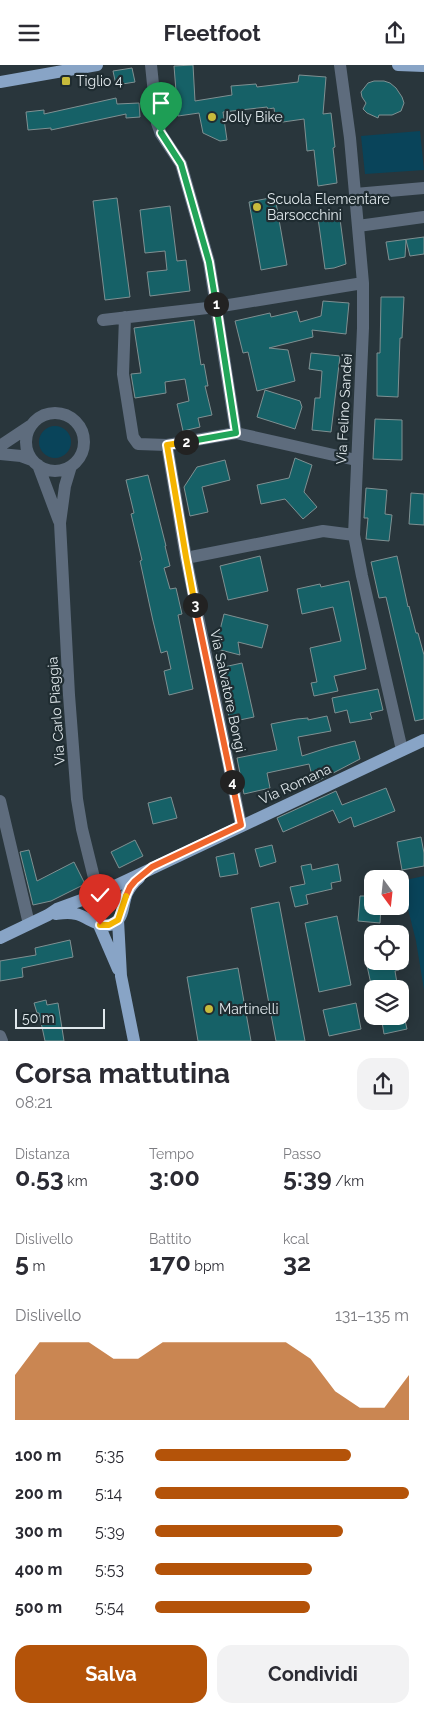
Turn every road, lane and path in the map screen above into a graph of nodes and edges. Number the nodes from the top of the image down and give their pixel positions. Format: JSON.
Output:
{"nodes":[{"id":1,"x":98,"y":65,"type":"edge"},
{"id":2,"x":151,"y":65,"type":"edge"},
{"id":3,"x":340,"y":65,"type":"edge"},
{"id":4,"x":398,"y":65,"type":"edge"},
{"id":5,"x":424,"y":66,"type":"edge"},
{"id":6,"x":0,"y":83,"type":"edge"},
{"id":7,"x":424,"y":188,"type":"edge"},
{"id":8,"x":355,"y":194,"type":"junction"},
{"id":9,"x":424,"y":217,"type":"edge"},
{"id":10,"x":358,"y":226,"type":"junction"},
{"id":11,"x":362,"y":283,"type":"junction"},
{"id":12,"x":216,"y":307,"type":"junction"},
{"id":13,"x":125,"y":317,"type":"junction"},
{"id":14,"x":103,"y":320,"type":"dead end"},
{"id":15,"x":30,"y":426,"type":"junction"},
{"id":16,"x":236,"y":433,"type":"junction"},
{"id":17,"x":167,"y":445,"type":"junction"},
{"id":18,"x":0,"y":446,"type":"edge"},
{"id":19,"x":0,"y":454,"type":"edge"},
{"id":20,"x":356,"y":460,"type":"junction"},
{"id":21,"x":35,"y":463,"type":"junction"},
{"id":22,"x":71,"y":466,"type":"junction"},
{"id":23,"x":60,"y":523,"type":"junction"},
{"id":24,"x":354,"y":535,"type":"junction"},
{"id":25,"x":186,"y":557,"type":"junction"},
{"id":26,"x":424,"y":740,"type":"edge"},
{"id":27,"x":402,"y":750,"type":"junction"},
{"id":28,"x":0,"y":801,"type":"edge"},
{"id":29,"x":241,"y":825,"type":"junction"},
{"id":30,"x":152,"y":867,"type":"junction"},
{"id":31,"x":98,"y":894,"type":"junction"},
{"id":32,"x":120,"y":913,"type":"junction"},
{"id":33,"x":48,"y":915,"type":"junction"},
{"id":34,"x":96,"y":922,"type":"junction"},
{"id":35,"x":30,"y":924,"type":"junction"},
{"id":36,"x":0,"y":938,"type":"edge"},
{"id":37,"x":121,"y":977,"type":"junction"},
{"id":38,"x":0,"y":1036,"type":"edge"},
{"id":39,"x":2,"y":1041,"type":"edge"},
{"id":40,"x":134,"y":1041,"type":"edge"}],
"edges":[{"from":1,"to":6,"type":"main road"},
{"from":2,"to":12,"type":"street"},
{"from":3,"to":8,"type":"street","name":"Via Felino Sandei"},
{"from":4,"to":5,"type":"main road"},
{"from":7,"to":8,"type":"street"},
{"from":8,"to":10,"type":"street","name":"Via Felino Sandei"},
{"from":9,"to":10,"type":"street"},
{"from":10,"to":11,"type":"street","name":"Via Felino Sandei"},
{"from":11,"to":12,"type":"street"},
{"from":11,"to":20,"type":"street","name":"Via Felino Sandei"},
{"from":12,"to":13,"type":"street"},
{"from":12,"to":16,"type":"street"},
{"from":13,"to":14,"type":"street"},
{"from":13,"to":17,"type":"street"},
{"from":15,"to":18,"type":"street"},
{"from":15,"to":21,"type":"street"},
{"from":15,"to":22,"type":"street"},
{"from":16,"to":17,"type":"street"},
{"from":16,"to":20,"type":"street"},
{"from":17,"to":25,"type":"street","name":"Via Salvatore Bongi"},
{"from":19,"to":21,"type":"street"},
{"from":20,"to":24,"type":"street","name":"Via Felino Sandei"},
{"from":21,"to":22,"type":"street"},
{"from":21,"to":23,"type":"street","name":"Via Carlo Piaggia"},
{"from":22,"to":23,"type":"street","name":"Via Carlo Piaggia"},
{"from":23,"to":31,"type":"street","name":"Via Carlo Piaggia"},
{"from":24,"to":25,"type":"street"},
{"from":24,"to":27,"type":"street","name":"Via Felino Sandei"},
{"from":25,"to":29,"type":"street","name":"Via Salvatore Bongi"},
{"from":26,"to":27,"type":"main road","name":"Via Romana"},
{"from":27,"to":29,"type":"main road","name":"Via Romana"},
{"from":28,"to":35,"type":"street"},
{"from":29,"to":30,"type":"main road","name":"Via Romana"},
{"from":30,"to":31,"type":"main road","name":"Via Romana"},
{"from":30,"to":32,"type":"main road","name":"Via Romana"},
{"from":31,"to":32,"type":"main road"},
{"from":31,"to":33,"type":"main road","name":"Via Romana"},
{"from":31,"to":34,"type":"main road"},
{"from":32,"to":34,"type":"main road"},
{"from":32,"to":37,"type":"main road"},
{"from":33,"to":34,"type":"main road","name":"Via Romana"},
{"from":33,"to":35,"type":"main road","name":"Via Romana"},
{"from":34,"to":37,"type":"main road"},
{"from":35,"to":36,"type":"main road","name":"Via Romana"},
{"from":37,"to":40,"type":"main road"},
{"from":38,"to":39,"type":"street"}]}
